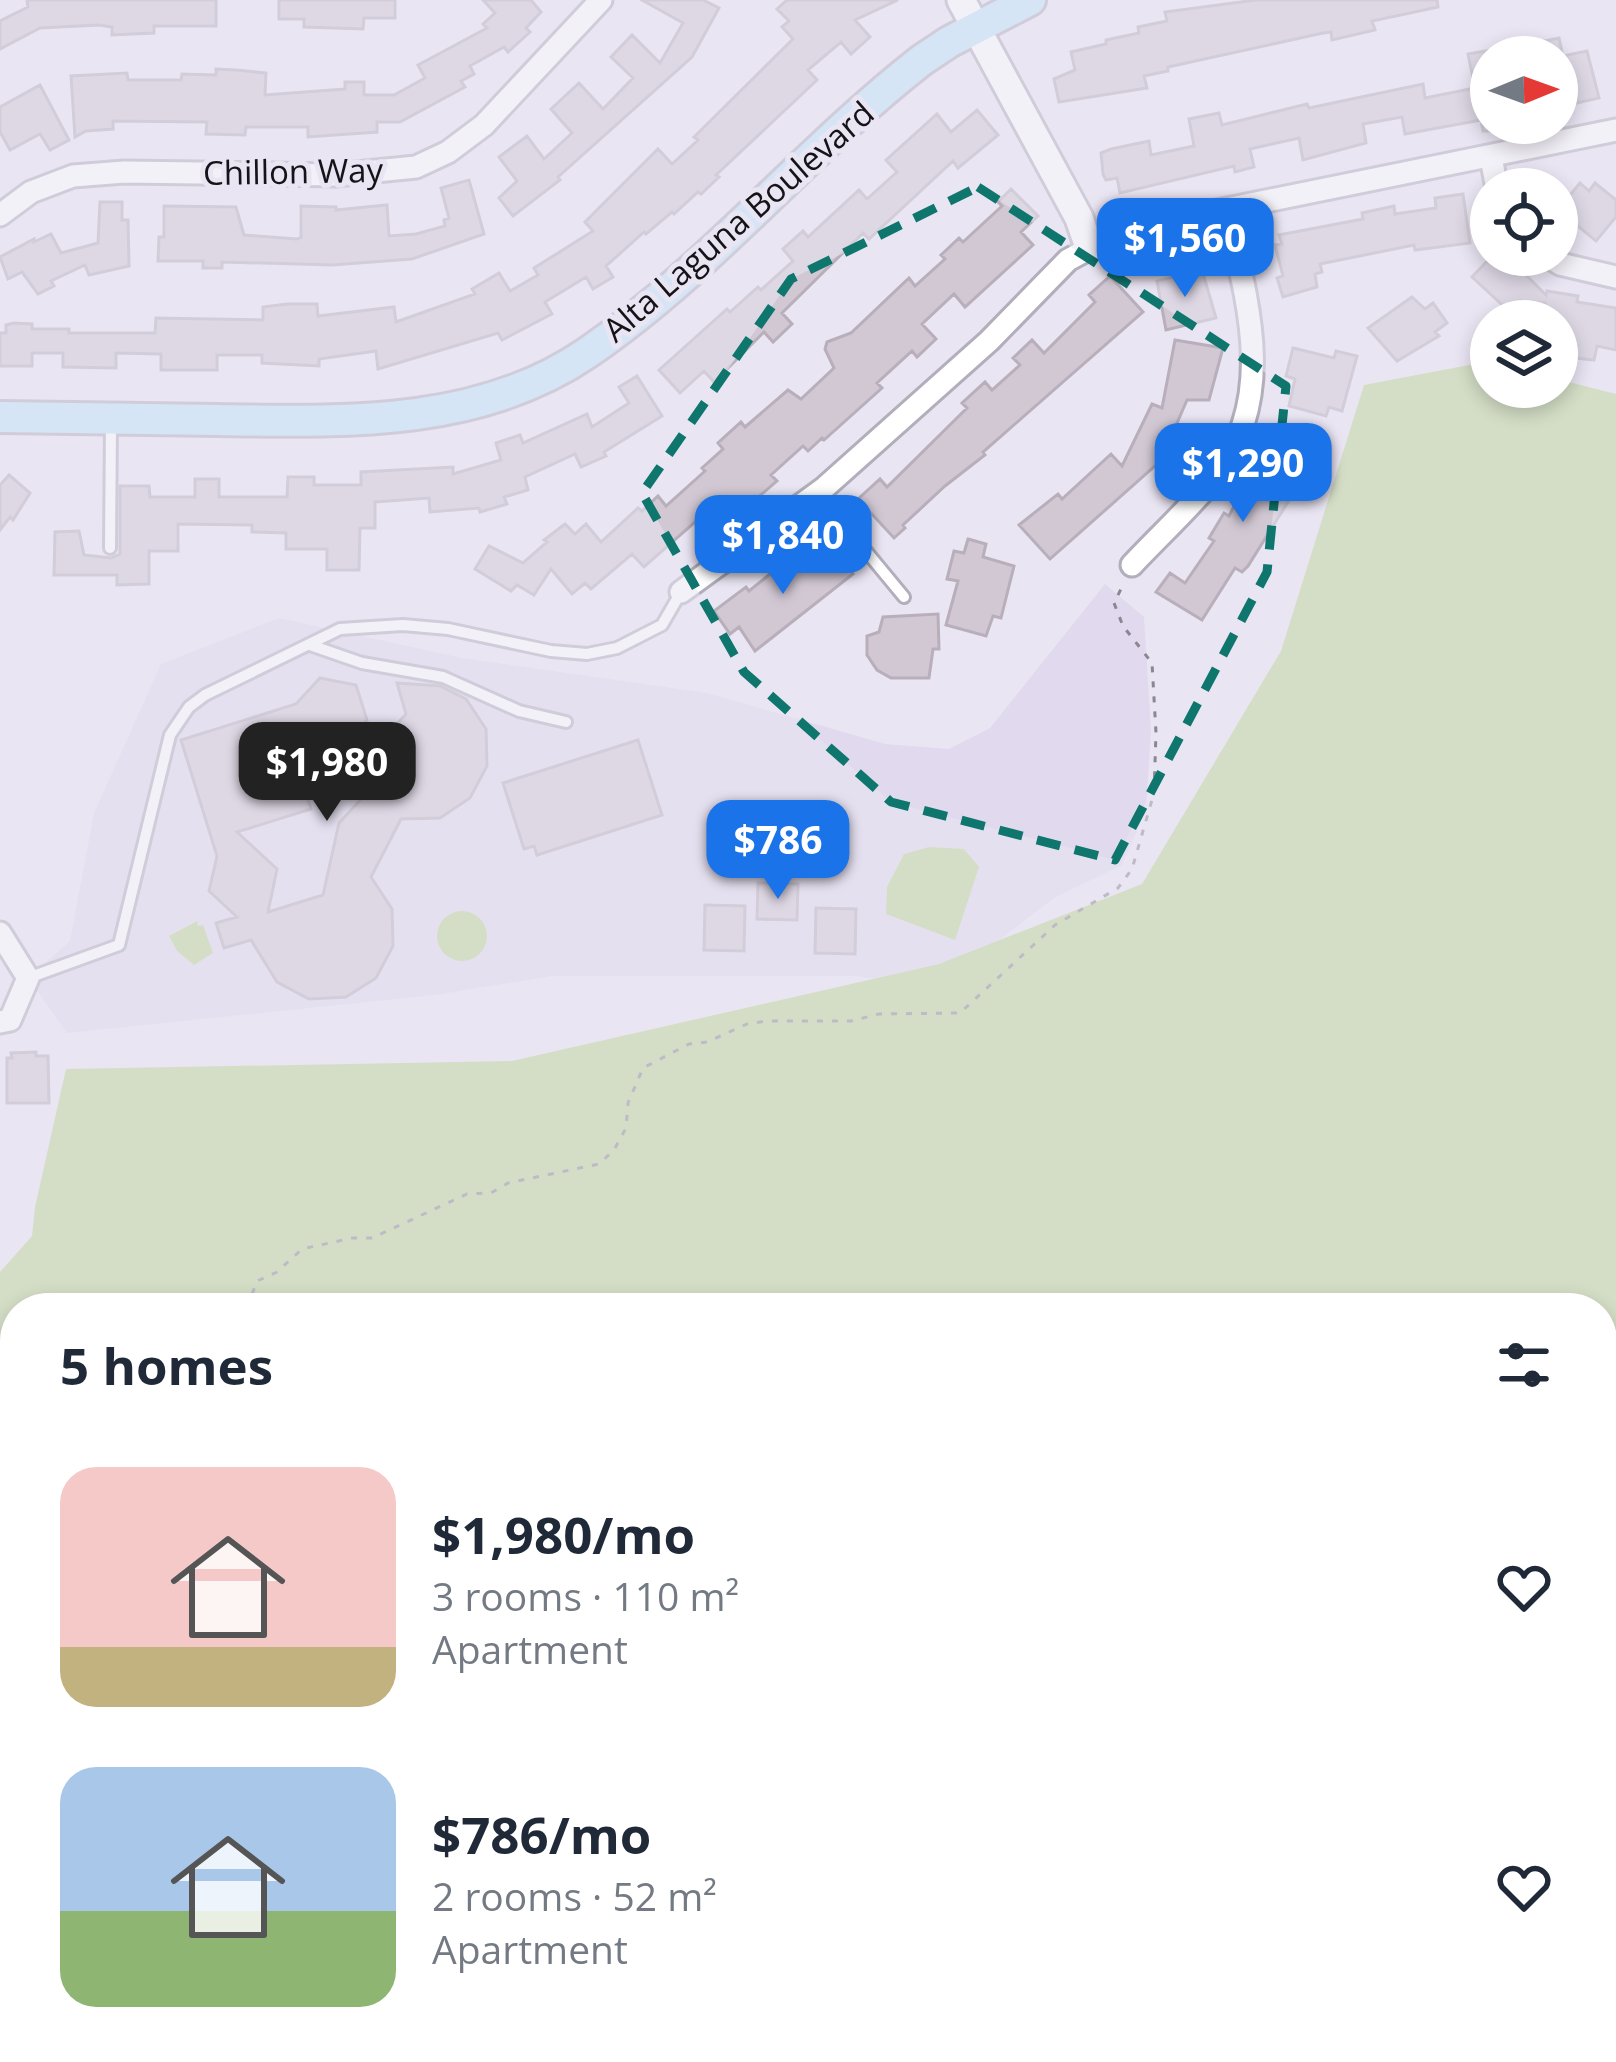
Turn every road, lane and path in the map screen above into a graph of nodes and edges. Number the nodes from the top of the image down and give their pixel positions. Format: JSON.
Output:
{"nodes":[{"id":1,"x":601,"y":0,"type":"edge"},
{"id":2,"x":1030,"y":0,"type":"edge"},
{"id":3,"x":968,"y":13,"type":"edge"},
{"id":4,"x":1616,"y":130,"type":"edge"},
{"id":5,"x":1492,"y":157,"type":"junction"},
{"id":6,"x":1494,"y":168,"type":"edge"},
{"id":7,"x":1226,"y":210,"type":"junction"},
{"id":8,"x":0,"y":215,"type":"edge"},
{"id":9,"x":1089,"y":247,"type":"junction"},
{"id":10,"x":1578,"y":269,"type":"edge"},
{"id":11,"x":1616,"y":277,"type":"edge"},
{"id":12,"x":0,"y":417,"type":"edge"},
{"id":13,"x":111,"y":419,"type":"junction"},
{"id":14,"x":818,"y":493,"type":"junction"},
{"id":15,"x":110,"y":548,"type":"dead end"},
{"id":16,"x":1132,"y":565,"type":"joint"},
{"id":17,"x":681,"y":592,"type":"joint"},
{"id":18,"x":904,"y":597,"type":"dead end"},
{"id":19,"x":310,"y":645,"type":"junction"},
{"id":20,"x":566,"y":722,"type":"dead end"},
{"id":21,"x":0,"y":933,"type":"edge"},
{"id":22,"x":28,"y":978,"type":"junction"},
{"id":23,"x":0,"y":1022,"type":"edge"},
{"id":24,"x":252,"y":1293,"type":"edge"}],
"edges":[{"from":1,"to":8,"type":"street","name":"Chillon Way"},
{"from":2,"to":3,"type":"main road","name":"Alta Laguna Boulevard"},
{"from":3,"to":9,"type":"street"},
{"from":3,"to":13,"type":"main road","name":"Alta Laguna Boulevard"},
{"from":4,"to":5,"type":"street"},
{"from":5,"to":6,"type":"street"},
{"from":5,"to":7,"type":"street"},
{"from":7,"to":9,"type":"street"},
{"from":7,"to":16,"type":"street"},
{"from":9,"to":14,"type":"street"},
{"from":10,"to":11,"type":"street"},
{"from":12,"to":13,"type":"main road","name":"Alta Laguna Boulevard"},
{"from":13,"to":15,"type":"lane"},
{"from":14,"to":17,"type":"street"},
{"from":14,"to":18,"type":"lane"},
{"from":16,"to":24,"type":"path"},
{"from":17,"to":19,"type":"lane"},
{"from":19,"to":20,"type":"lane"},
{"from":19,"to":22,"type":"lane"},
{"from":21,"to":22,"type":"street"},
{"from":22,"to":23,"type":"street"}]}
